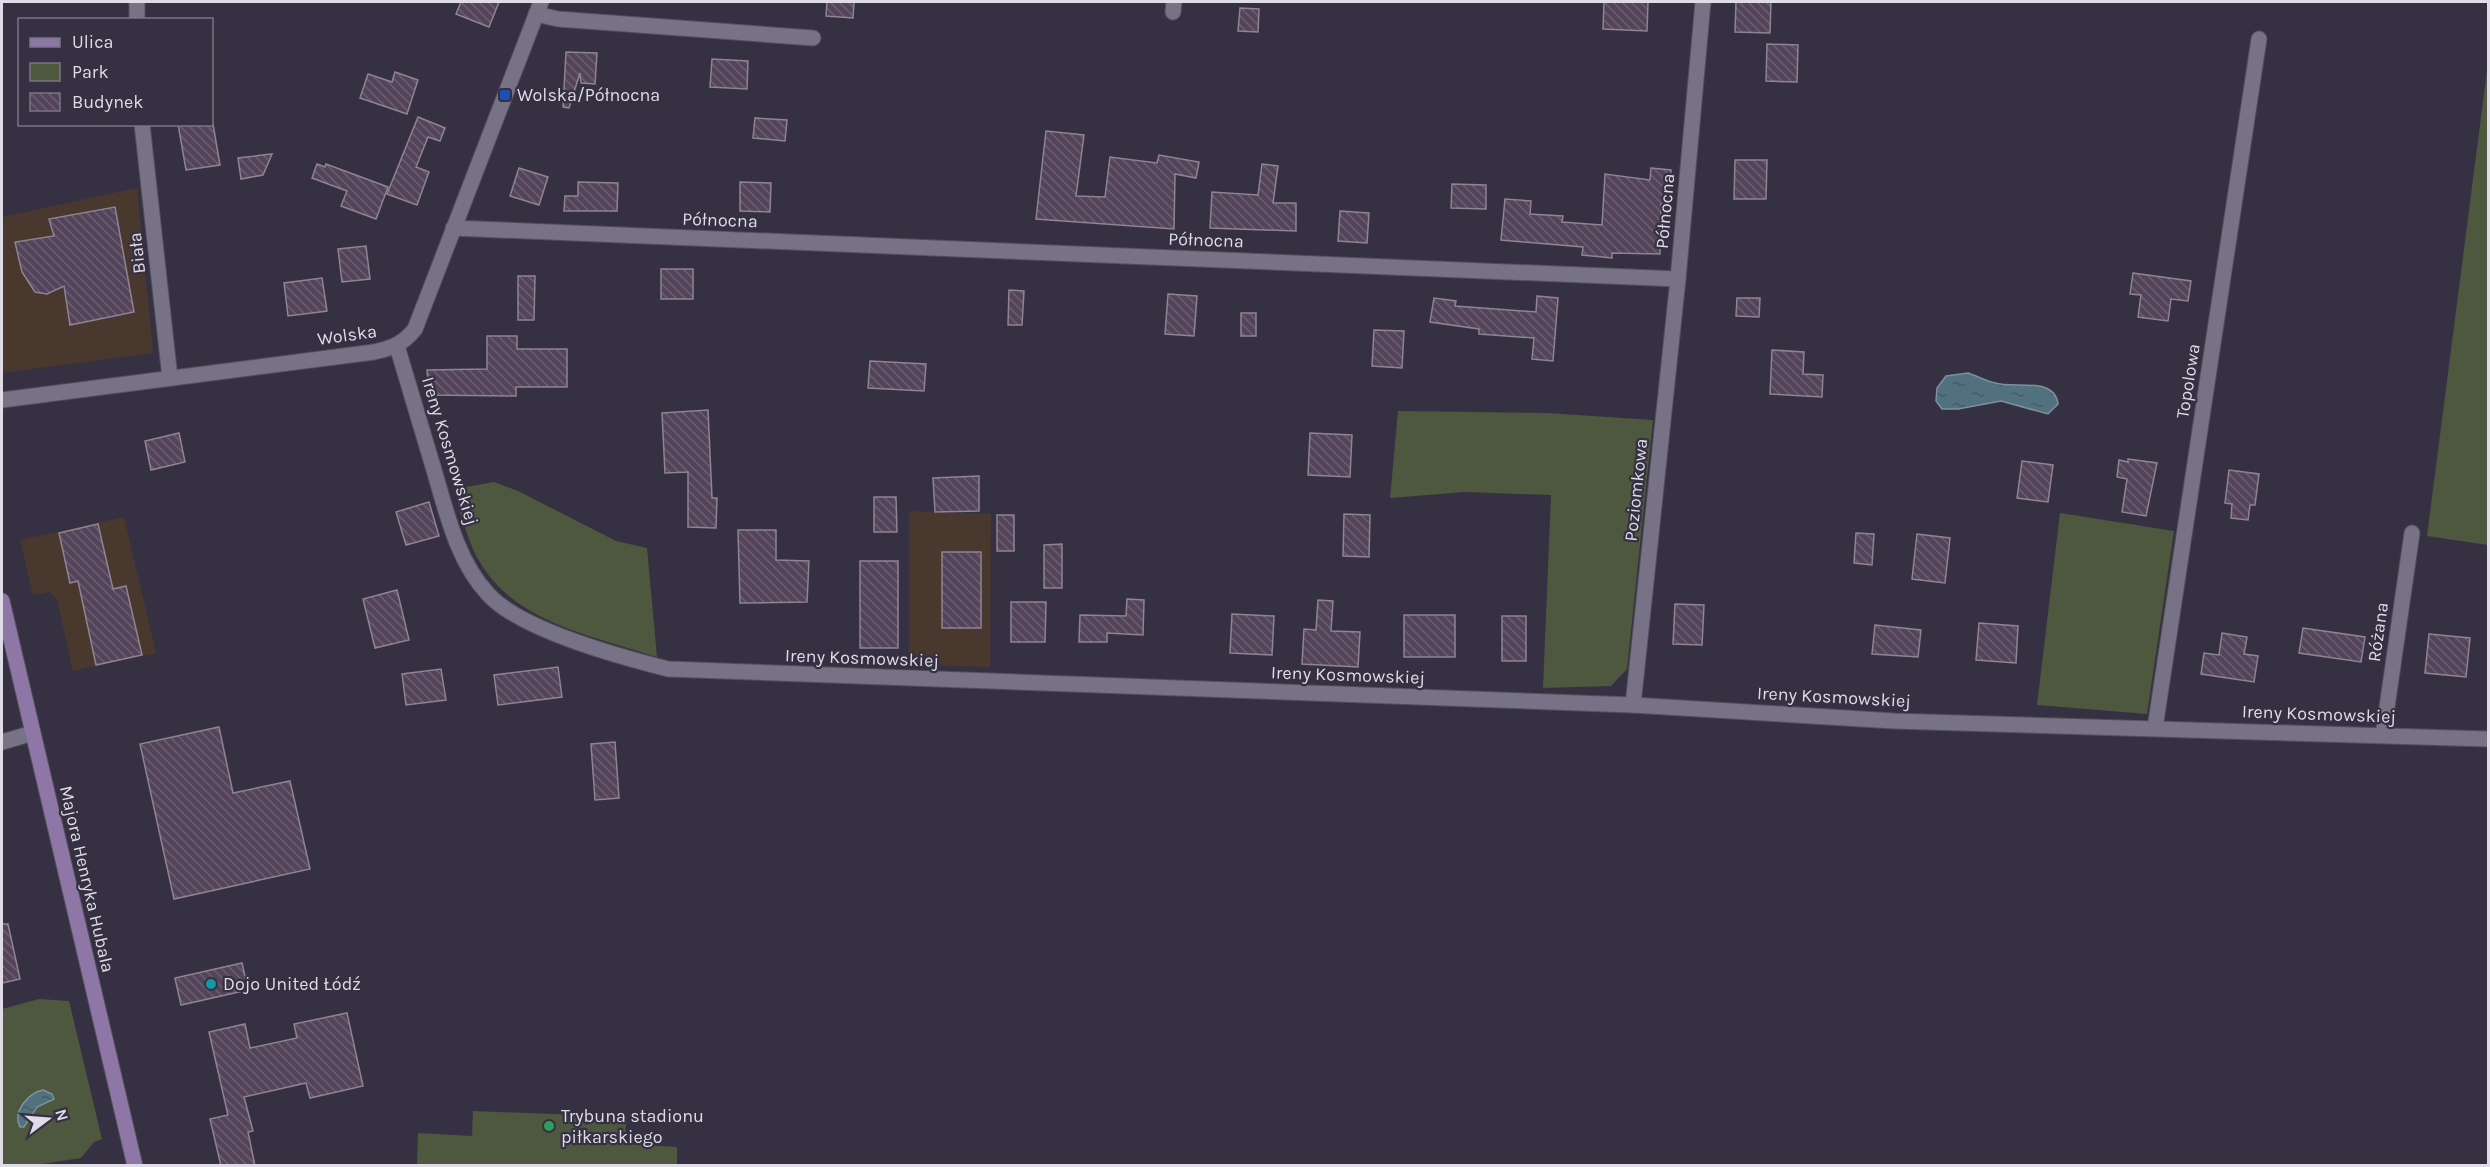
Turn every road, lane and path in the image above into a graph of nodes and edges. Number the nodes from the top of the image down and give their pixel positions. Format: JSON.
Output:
{"nodes":[{"id":1,"x":137,"y":2,"type":"edge"},
{"id":2,"x":1703,"y":2,"type":"edge"},
{"id":3,"x":539,"y":8,"type":"edge"},
{"id":4,"x":137,"y":18,"type":"edge"},
{"id":5,"x":813,"y":38,"type":"dead end"},
{"id":6,"x":2259,"y":39,"type":"dead end"},
{"id":7,"x":142,"y":126,"type":"edge"},
{"id":8,"x":453,"y":228,"type":"junction"},
{"id":9,"x":1678,"y":279,"type":"junction"},
{"id":10,"x":397,"y":346,"type":"junction"},
{"id":11,"x":170,"y":378,"type":"junction"},
{"id":12,"x":2,"y":400,"type":"edge"},
{"id":13,"x":2412,"y":533,"type":"dead end"},
{"id":14,"x":2,"y":601,"type":"edge"},
{"id":15,"x":1633,"y":705,"type":"junction"},
{"id":16,"x":2155,"y":728,"type":"junction"},
{"id":17,"x":33,"y":733,"type":"junction"},
{"id":18,"x":2384,"y":735,"type":"junction"},
{"id":19,"x":2488,"y":739,"type":"edge"},
{"id":20,"x":2,"y":742,"type":"edge"},
{"id":21,"x":135,"y":1166,"type":"edge"}],
"edges":[{"from":1,"to":4,"type":"street"},
{"from":2,"to":9,"type":"street","name":"Północna"},
{"from":3,"to":5,"type":"street"},
{"from":3,"to":8,"type":"street","name":"Wolska"},
{"from":6,"to":16,"type":"street","name":"Topolowa"},
{"from":7,"to":11,"type":"street","name":"Biała"},
{"from":8,"to":9,"type":"street","name":"Północna"},
{"from":8,"to":10,"type":"street","name":"Wolska"},
{"from":9,"to":15,"type":"street","name":"Poziomkowa"},
{"from":10,"to":11,"type":"street","name":"Wolska"},
{"from":10,"to":15,"type":"street","name":"Ireny Kosmowskiej"},
{"from":11,"to":12,"type":"street","name":"Wolska"},
{"from":13,"to":18,"type":"street","name":"Różana"},
{"from":14,"to":17,"type":"main road","name":"Majora Henryka Hubala"},
{"from":15,"to":16,"type":"street","name":"Ireny Kosmowskiej"},
{"from":16,"to":18,"type":"street","name":"Ireny Kosmowskiej"},
{"from":17,"to":20,"type":"street"},
{"from":17,"to":21,"type":"main road","name":"Majora Henryka Hubala"},
{"from":18,"to":19,"type":"street","name":"Ireny Kosmowskiej"}]}
